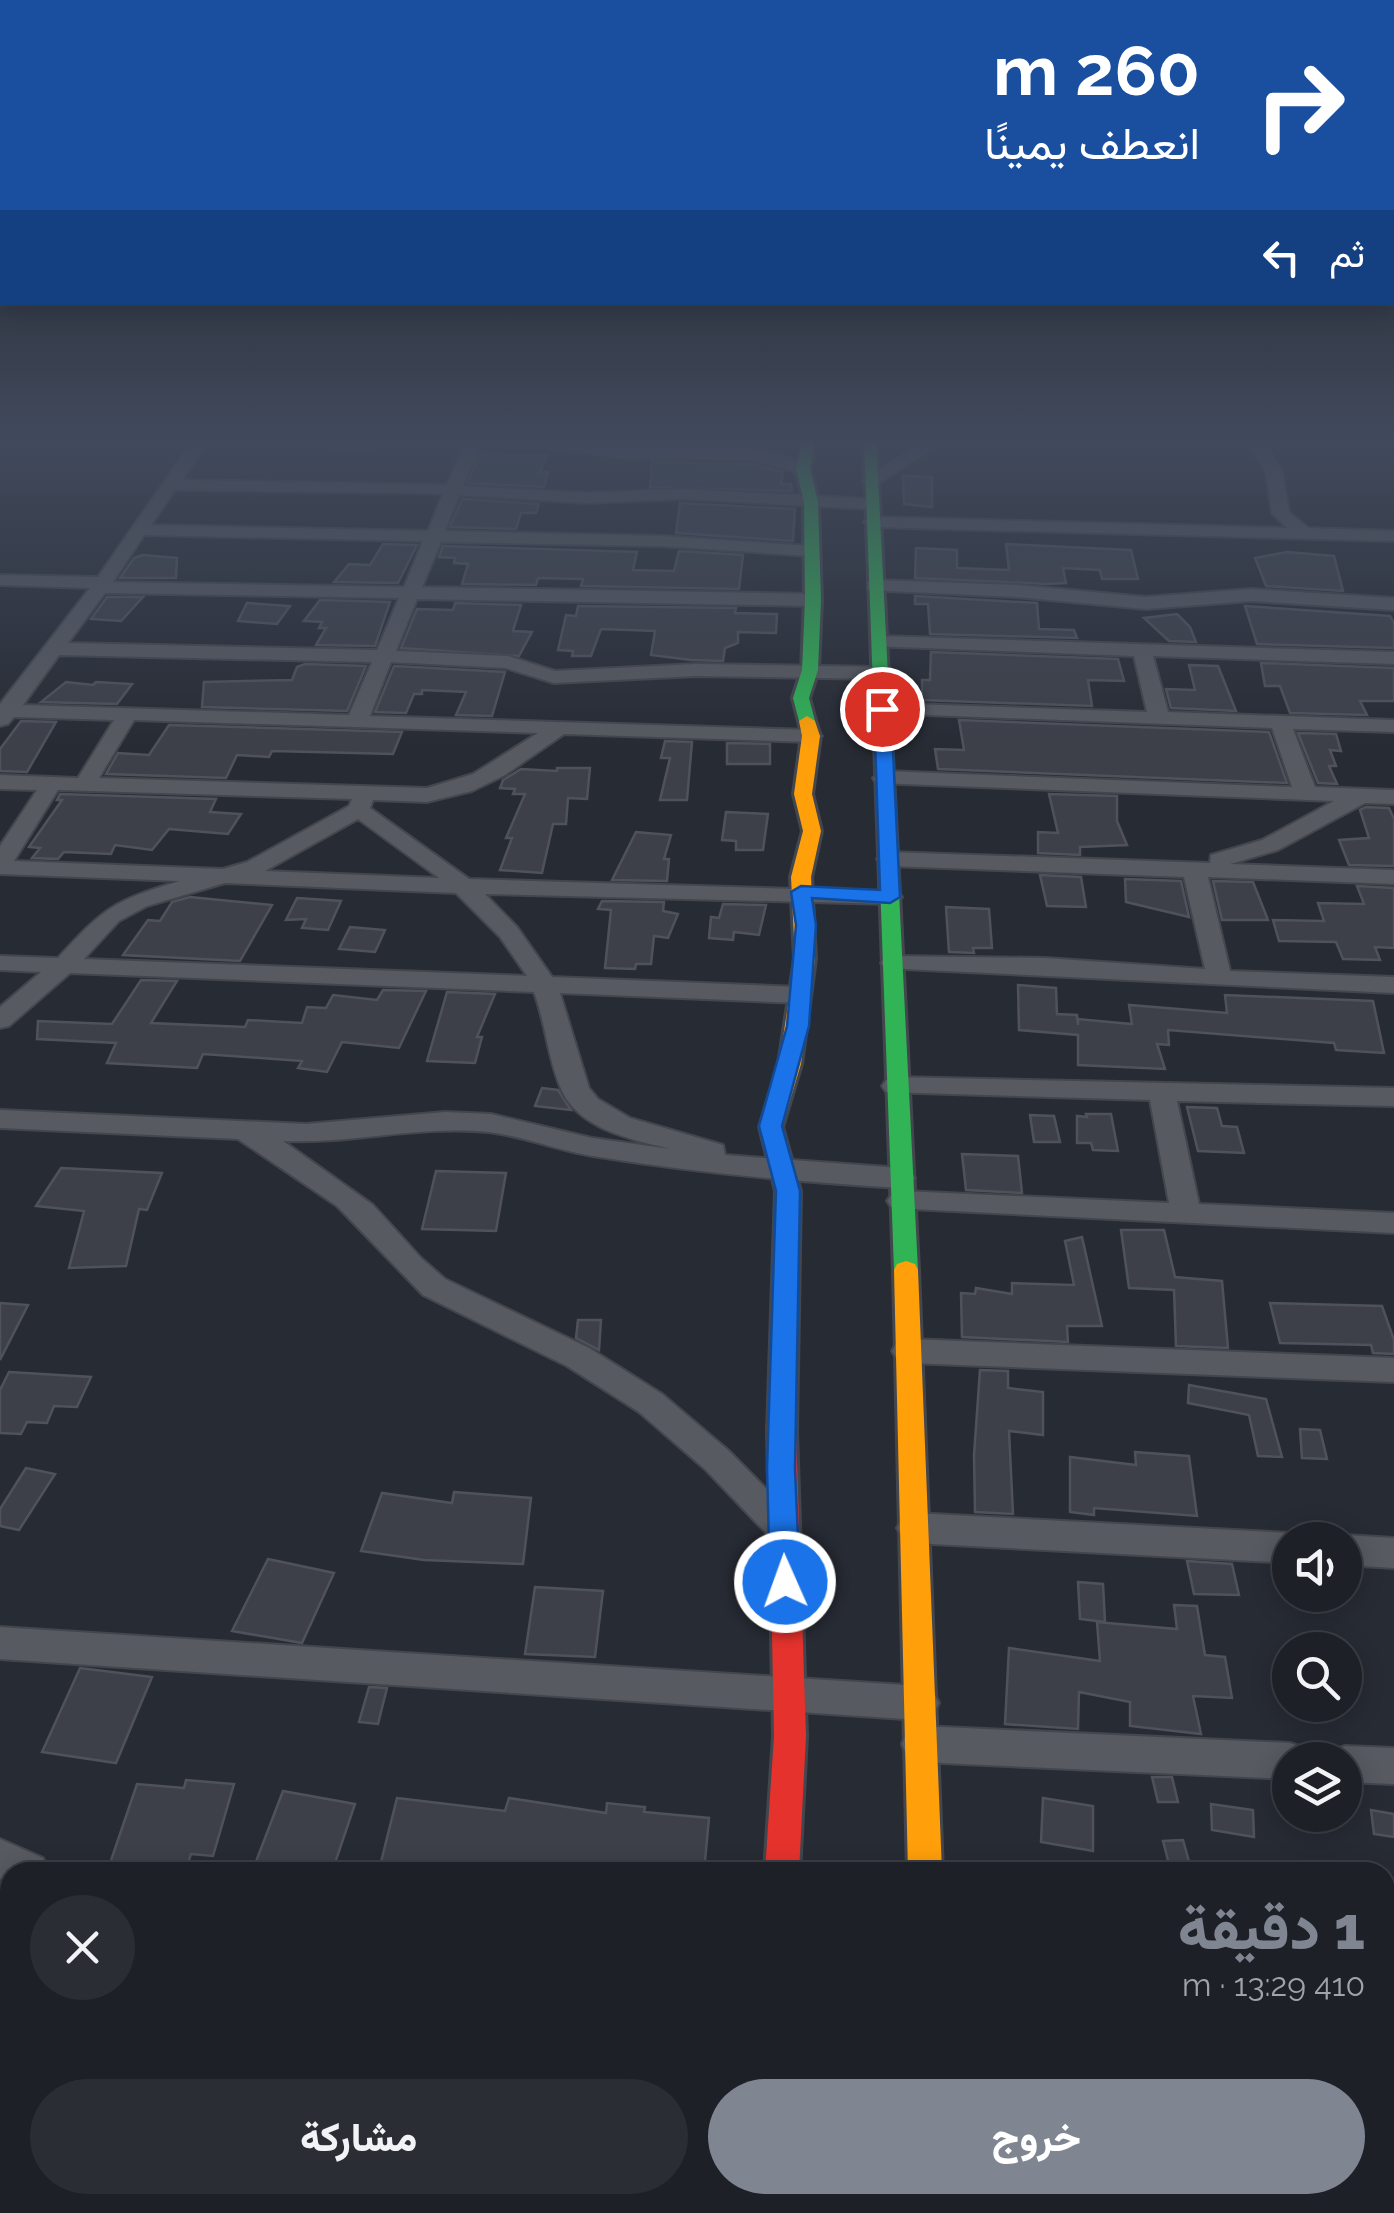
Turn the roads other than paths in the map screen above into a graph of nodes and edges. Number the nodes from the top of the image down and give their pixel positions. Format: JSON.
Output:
{"nodes":[{"id":1,"x":130,"y":541,"type":"edge"},
{"id":2,"x":430,"y":541,"type":"edge"},
{"id":3,"x":640,"y":541,"type":"edge"},
{"id":4,"x":811,"y":541,"type":"edge"},
{"id":5,"x":873,"y":541,"type":"edge"},
{"id":6,"x":811,"y":552,"type":"junction"},
{"id":7,"x":0,"y":580,"type":"edge"},
{"id":8,"x":101,"y":585,"type":"junction"},
{"id":9,"x":875,"y":586,"type":"junction"},
{"id":10,"x":412,"y":593,"type":"junction"},
{"id":11,"x":813,"y":600,"type":"junction"},
{"id":12,"x":1394,"y":604,"type":"edge"},
{"id":13,"x":879,"y":642,"type":"junction"},
{"id":14,"x":54,"y":649,"type":"junction"},
{"id":15,"x":1142,"y":650,"type":"junction"},
{"id":16,"x":385,"y":656,"type":"junction"},
{"id":17,"x":1394,"y":658,"type":"edge"},
{"id":18,"x":810,"y":670,"type":"junction"},
{"id":19,"x":880,"y":673,"type":"junction"},
{"id":20,"x":882,"y":709,"type":"junction"},
{"id":21,"x":2,"y":714,"type":"edge"},
{"id":22,"x":128,"y":714,"type":"junction"},
{"id":23,"x":1159,"y":718,"type":"junction"},
{"id":24,"x":357,"y":721,"type":"junction"},
{"id":25,"x":1280,"y":722,"type":"junction"},
{"id":26,"x":1394,"y":726,"type":"edge"},
{"id":27,"x":559,"y":728,"type":"junction"},
{"id":28,"x":810,"y":736,"type":"junction"},
{"id":29,"x":884,"y":778,"type":"junction"},
{"id":30,"x":0,"y":782,"type":"edge"},
{"id":31,"x":52,"y":783,"type":"junction"},
{"id":32,"x":86,"y":784,"type":"junction"},
{"id":33,"x":1306,"y":794,"type":"junction"},
{"id":34,"x":1361,"y":796,"type":"junction"},
{"id":35,"x":1394,"y":798,"type":"edge"},
{"id":36,"x":362,"y":802,"type":"junction"},
{"id":37,"x":888,"y":860,"type":"junction"},
{"id":38,"x":0,"y":866,"type":"edge"},
{"id":39,"x":1194,"y":868,"type":"junction"},
{"id":40,"x":226,"y":877,"type":"junction"},
{"id":41,"x":1394,"y":877,"type":"edge"},
{"id":42,"x":464,"y":886,"type":"junction"},
{"id":43,"x":801,"y":892,"type":"junction"},
{"id":44,"x":890,"y":897,"type":"junction"},
{"id":45,"x":0,"y":963,"type":"edge"},
{"id":46,"x":65,"y":964,"type":"junction"},
{"id":47,"x":893,"y":964,"type":"junction"},
{"id":48,"x":1219,"y":978,"type":"junction"},
{"id":49,"x":542,"y":982,"type":"junction"},
{"id":50,"x":1394,"y":984,"type":"edge"},
{"id":51,"x":798,"y":994,"type":"junction"},
{"id":52,"x":0,"y":1020,"type":"edge"},
{"id":53,"x":896,"y":1086,"type":"junction"},
{"id":54,"x":1162,"y":1092,"type":"junction"},
{"id":55,"x":1394,"y":1097,"type":"edge"},
{"id":56,"x":0,"y":1119,"type":"edge"},
{"id":57,"x":245,"y":1130,"type":"junction"},
{"id":58,"x":753,"y":1168,"type":"junction"},
{"id":59,"x":786,"y":1172,"type":"junction"},
{"id":60,"x":902,"y":1189,"type":"junction"},
{"id":61,"x":1186,"y":1214,"type":"junction"},
{"id":62,"x":1394,"y":1223,"type":"edge"},
{"id":63,"x":908,"y":1351,"type":"junction"},
{"id":64,"x":1394,"y":1370,"type":"edge"},
{"id":65,"x":783,"y":1528,"type":"junction"},
{"id":66,"x":914,"y":1528,"type":"junction"},
{"id":67,"x":1272,"y":1547,"type":"edge"},
{"id":68,"x":1362,"y":1551,"type":"edge"},
{"id":69,"x":1394,"y":1553,"type":"edge"},
{"id":70,"x":0,"y":1643,"type":"edge"},
{"id":71,"x":788,"y":1694,"type":"junction"},
{"id":72,"x":920,"y":1703,"type":"junction"},
{"id":73,"x":921,"y":1744,"type":"junction"},
{"id":74,"x":1272,"y":1760,"type":"edge"},
{"id":75,"x":1362,"y":1765,"type":"edge"},
{"id":76,"x":1394,"y":1766,"type":"edge"},
{"id":77,"x":782,"y":1862,"type":"edge"},
{"id":78,"x":925,"y":1862,"type":"edge"}],
"edges":[{"from":1,"to":8,"type":"street"},
{"from":2,"to":10,"type":"street"},
{"from":3,"to":6,"type":"street"},
{"from":4,"to":6,"type":"street"},
{"from":5,"to":9,"type":"street"},
{"from":6,"to":11,"type":"street"},
{"from":7,"to":8,"type":"street"},
{"from":8,"to":10,"type":"street"},
{"from":8,"to":14,"type":"street"},
{"from":9,"to":12,"type":"street"},
{"from":9,"to":13,"type":"street"},
{"from":10,"to":11,"type":"street"},
{"from":10,"to":16,"type":"street"},
{"from":11,"to":18,"type":"street"},
{"from":13,"to":15,"type":"street"},
{"from":13,"to":19,"type":"street"},
{"from":14,"to":16,"type":"street"},
{"from":14,"to":21,"type":"street"},
{"from":15,"to":17,"type":"street"},
{"from":15,"to":23,"type":"street"},
{"from":16,"to":18,"type":"street"},
{"from":16,"to":24,"type":"street"},
{"from":18,"to":19,"type":"street"},
{"from":18,"to":28,"type":"street"},
{"from":19,"to":20,"type":"street"},
{"from":20,"to":23,"type":"street"},
{"from":20,"to":29,"type":"street"},
{"from":21,"to":22,"type":"street"},
{"from":22,"to":24,"type":"street"},
{"from":22,"to":32,"type":"street"},
{"from":23,"to":25,"type":"street"},
{"from":24,"to":27,"type":"street"},
{"from":25,"to":26,"type":"street"},
{"from":25,"to":33,"type":"street"},
{"from":27,"to":28,"type":"street"},
{"from":27,"to":36,"type":"street"},
{"from":28,"to":43,"type":"street"},
{"from":29,"to":33,"type":"street"},
{"from":29,"to":37,"type":"street"},
{"from":30,"to":31,"type":"street"},
{"from":31,"to":32,"type":"street"},
{"from":31,"to":38,"type":"street"},
{"from":32,"to":36,"type":"street"},
{"from":33,"to":34,"type":"street"},
{"from":34,"to":35,"type":"street"},
{"from":34,"to":39,"type":"street"},
{"from":36,"to":40,"type":"street"},
{"from":36,"to":42,"type":"street"},
{"from":37,"to":39,"type":"street"},
{"from":37,"to":44,"type":"street"},
{"from":38,"to":40,"type":"street"},
{"from":39,"to":41,"type":"street"},
{"from":39,"to":48,"type":"street"},
{"from":40,"to":42,"type":"street"},
{"from":40,"to":46,"type":"street"},
{"from":42,"to":43,"type":"street"},
{"from":42,"to":49,"type":"street"},
{"from":43,"to":44,"type":"street"},
{"from":43,"to":51,"type":"street"},
{"from":44,"to":47,"type":"street"},
{"from":45,"to":46,"type":"street"},
{"from":46,"to":49,"type":"street"},
{"from":46,"to":52,"type":"street"},
{"from":47,"to":48,"type":"street"},
{"from":47,"to":53,"type":"street"},
{"from":48,"to":50,"type":"street"},
{"from":49,"to":51,"type":"street"},
{"from":49,"to":58,"type":"street"},
{"from":51,"to":59,"type":"street"},
{"from":53,"to":54,"type":"street"},
{"from":53,"to":60,"type":"street"},
{"from":54,"to":55,"type":"street"},
{"from":54,"to":61,"type":"street"},
{"from":56,"to":57,"type":"street"},
{"from":57,"to":58,"type":"street"},
{"from":57,"to":65,"type":"street"},
{"from":58,"to":59,"type":"street"},
{"from":59,"to":60,"type":"street"},
{"from":59,"to":65,"type":"street"},
{"from":60,"to":61,"type":"street"},
{"from":60,"to":63,"type":"street"},
{"from":61,"to":62,"type":"street"},
{"from":63,"to":64,"type":"street"},
{"from":63,"to":66,"type":"street"},
{"from":65,"to":71,"type":"street"},
{"from":66,"to":67,"type":"street"},
{"from":66,"to":72,"type":"street"},
{"from":68,"to":69,"type":"street"},
{"from":70,"to":71,"type":"street"},
{"from":71,"to":72,"type":"street"},
{"from":71,"to":77,"type":"street"},
{"from":72,"to":73,"type":"street"},
{"from":73,"to":74,"type":"street"},
{"from":73,"to":78,"type":"street"},
{"from":75,"to":76,"type":"street"}]}
